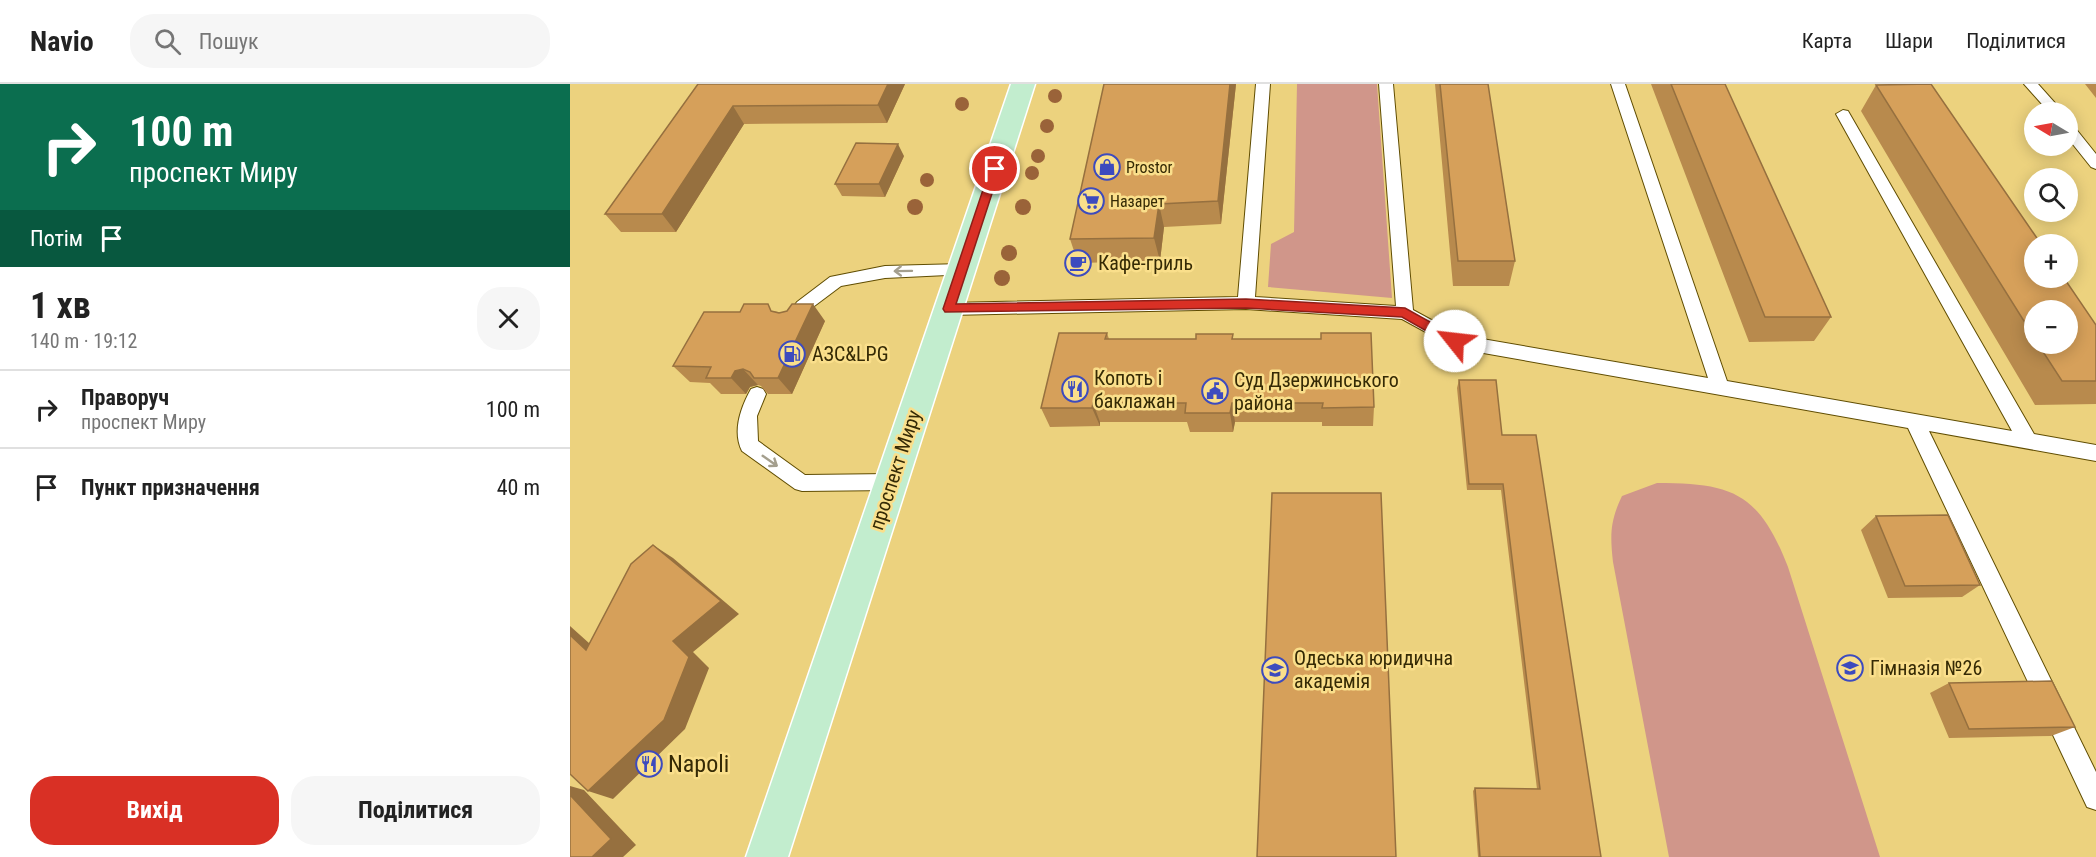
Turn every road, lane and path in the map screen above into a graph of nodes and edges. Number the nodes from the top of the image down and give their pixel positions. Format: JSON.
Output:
{"nodes":[{"id":1,"x":1023,"y":84,"type":"edge"},
{"id":2,"x":1263,"y":84,"type":"edge"},
{"id":3,"x":1386,"y":84,"type":"edge"},
{"id":4,"x":1618,"y":84,"type":"edge"},
{"id":5,"x":2031,"y":84,"type":"edge"},
{"id":6,"x":2047,"y":102,"type":"edge"},
{"id":7,"x":1843,"y":114,"type":"dead end"},
{"id":8,"x":2078,"y":141,"type":"edge"},
{"id":9,"x":2096,"y":164,"type":"edge"},
{"id":10,"x":962,"y":270,"type":"junction"},
{"id":11,"x":1246,"y":303,"type":"junction"},
{"id":12,"x":949,"y":309,"type":"junction"},
{"id":13,"x":1405,"y":313,"type":"junction"},
{"id":14,"x":792,"y":321,"type":"edge"},
{"id":15,"x":1720,"y":387,"type":"junction"},
{"id":16,"x":757,"y":394,"type":"edge"},
{"id":17,"x":1915,"y":422,"type":"junction"},
{"id":18,"x":2029,"y":443,"type":"junction"},
{"id":19,"x":2096,"y":453,"type":"edge"},
{"id":20,"x":891,"y":482,"type":"junction"},
{"id":21,"x":2096,"y":798,"type":"edge"},
{"id":22,"x":767,"y":857,"type":"edge"}],
"edges":[{"from":1,"to":10,"type":"main road","name":"проспект Миру"},
{"from":2,"to":11,"type":"lane"},
{"from":3,"to":13,"type":"lane"},
{"from":4,"to":15,"type":"lane"},
{"from":5,"to":6,"type":"lane"},
{"from":7,"to":18,"type":"lane"},
{"from":8,"to":9,"type":"lane"},
{"from":10,"to":12,"type":"main road","name":"проспект Миру"},
{"from":10,"to":14,"type":"lane","one_way":true},
{"from":11,"to":12,"type":"lane"},
{"from":11,"to":13,"type":"lane"},
{"from":12,"to":20,"type":"main road","name":"проспект Миру"},
{"from":13,"to":15,"type":"lane"},
{"from":15,"to":17,"type":"lane"},
{"from":16,"to":20,"type":"lane","one_way":true},
{"from":17,"to":18,"type":"lane"},
{"from":17,"to":21,"type":"lane"},
{"from":18,"to":19,"type":"lane"},
{"from":20,"to":22,"type":"main road","name":"проспект Миру"}]}
